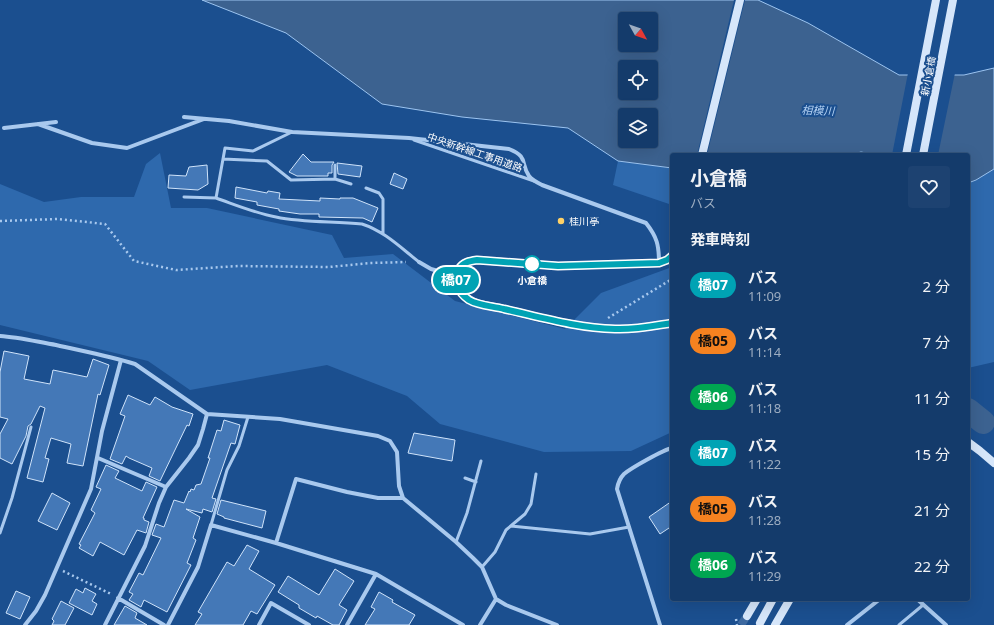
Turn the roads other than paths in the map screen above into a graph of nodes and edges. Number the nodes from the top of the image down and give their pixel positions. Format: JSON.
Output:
{"nodes":[{"id":1,"x":740,"y":0,"type":"edge"},
{"id":2,"x":936,"y":0,"type":"edge"},
{"id":3,"x":953,"y":0,"type":"edge"},
{"id":4,"x":184,"y":117,"type":"dead end"},
{"id":5,"x":206,"y":118,"type":"junction"},
{"id":6,"x":56,"y":122,"type":"dead end"},
{"id":7,"x":38,"y":124,"type":"junction"},
{"id":8,"x":4,"y":128,"type":"dead end"},
{"id":9,"x":292,"y":132,"type":"junction"},
{"id":10,"x":409,"y":138,"type":"junction"},
{"id":11,"x":702,"y":153,"type":"edge"},
{"id":12,"x":906,"y":153,"type":"edge"},
{"id":13,"x":923,"y":153,"type":"edge"},
{"id":14,"x":223,"y":159,"type":"junction"},
{"id":15,"x":335,"y":165,"type":"dead end"},
{"id":16,"x":335,"y":179,"type":"junction"},
{"id":17,"x":535,"y":182,"type":"junction"},
{"id":18,"x":351,"y":184,"type":"dead end"},
{"id":19,"x":366,"y":188,"type":"dead end"},
{"id":20,"x":184,"y":197,"type":"dead end"},
{"id":21,"x":216,"y":198,"type":"junction"},
{"id":22,"x":383,"y":233,"type":"junction"},
{"id":23,"x":670,"y":258,"type":"edge"},
{"id":24,"x":419,"y":262,"type":"joint"},
{"id":25,"x":659,"y":263,"type":"junction"},
{"id":26,"x":456,"y":276,"type":"junction"},
{"id":27,"x":670,"y":323,"type":"edge"},
{"id":28,"x":0,"y":336,"type":"edge"},
{"id":29,"x":121,"y":360,"type":"junction"},
{"id":30,"x":207,"y":414,"type":"junction"},
{"id":31,"x":248,"y":417,"type":"junction"},
{"id":32,"x":31,"y":427,"type":"dead end"},
{"id":33,"x":970,"y":444,"type":"edge"},
{"id":34,"x":670,"y":449,"type":"edge"},
{"id":35,"x":98,"y":458,"type":"junction"},
{"id":36,"x":481,"y":461,"type":"dead end"},
{"id":37,"x":994,"y":463,"type":"edge"},
{"id":38,"x":536,"y":474,"type":"dead end"},
{"id":39,"x":465,"y":478,"type":"dead end"},
{"id":40,"x":476,"y":482,"type":"junction"},
{"id":41,"x":166,"y":487,"type":"junction"},
{"id":42,"x":403,"y":498,"type":"junction"},
{"id":43,"x":211,"y":525,"type":"junction"},
{"id":44,"x":511,"y":526,"type":"junction"},
{"id":45,"x":629,"y":527,"type":"junction"},
{"id":46,"x":0,"y":534,"type":"edge"},
{"id":47,"x":456,"y":542,"type":"junction"},
{"id":48,"x":276,"y":543,"type":"junction"},
{"id":49,"x":482,"y":567,"type":"junction"},
{"id":50,"x":376,"y":574,"type":"junction"},
{"id":51,"x":118,"y":598,"type":"junction"},
{"id":52,"x":496,"y":599,"type":"junction"},
{"id":53,"x":756,"y":601,"type":"edge"},
{"id":54,"x":772,"y":601,"type":"edge"},
{"id":55,"x":789,"y":601,"type":"edge"},
{"id":56,"x":877,"y":601,"type":"edge"},
{"id":57,"x":919,"y":601,"type":"edge"},
{"id":58,"x":923,"y":605,"type":"junction"},
{"id":59,"x":747,"y":616,"type":"tunnel mouth"},
{"id":60,"x":760,"y":623,"type":"dead end"},
{"id":61,"x":25,"y":625,"type":"edge"},
{"id":62,"x":105,"y":625,"type":"edge"},
{"id":63,"x":164,"y":625,"type":"edge"},
{"id":64,"x":168,"y":625,"type":"edge"},
{"id":65,"x":259,"y":625,"type":"edge"},
{"id":66,"x":309,"y":625,"type":"edge"},
{"id":67,"x":347,"y":625,"type":"edge"},
{"id":68,"x":463,"y":625,"type":"edge"},
{"id":69,"x":480,"y":625,"type":"edge"},
{"id":70,"x":557,"y":625,"type":"edge"},
{"id":71,"x":660,"y":625,"type":"edge"},
{"id":72,"x":775,"y":625,"type":"edge"},
{"id":73,"x":847,"y":625,"type":"edge"},
{"id":74,"x":899,"y":625,"type":"edge"},
{"id":75,"x":946,"y":625,"type":"edge"}],
"edges":[{"from":1,"to":11,"type":"main road"},
{"from":2,"to":12,"type":"main road","name":"新小倉橋"},
{"from":3,"to":13,"type":"main road","name":"新小倉橋"},
{"from":4,"to":5,"type":"street"},
{"from":5,"to":7,"type":"street"},
{"from":5,"to":9,"type":"street"},
{"from":6,"to":7,"type":"street"},
{"from":7,"to":8,"type":"street"},
{"from":9,"to":10,"type":"street"},
{"from":9,"to":14,"type":"lane"},
{"from":10,"to":17,"type":"lane","name":"中央新幹線工事用道路"},
{"from":10,"to":17,"type":"street"},
{"from":14,"to":16,"type":"lane"},
{"from":14,"to":21,"type":"lane"},
{"from":15,"to":16,"type":"lane"},
{"from":16,"to":18,"type":"lane"},
{"from":17,"to":25,"type":"street"},
{"from":19,"to":22,"type":"lane"},
{"from":20,"to":21,"type":"lane"},
{"from":21,"to":22,"type":"lane"},
{"from":22,"to":24,"type":"lane"},
{"from":23,"to":25,"type":"main road"},
{"from":24,"to":26,"type":"street"},
{"from":25,"to":26,"type":"main road"},
{"from":26,"to":27,"type":"main road"},
{"from":28,"to":29,"type":"street"},
{"from":29,"to":30,"type":"street"},
{"from":29,"to":35,"type":"street"},
{"from":30,"to":31,"type":"street"},
{"from":30,"to":41,"type":"street"},
{"from":31,"to":42,"type":"street"},
{"from":31,"to":43,"type":"lane"},
{"from":32,"to":46,"type":"lane"},
{"from":33,"to":37,"type":"main road"},
{"from":34,"to":45,"type":"street"},
{"from":35,"to":41,"type":"street"},
{"from":35,"to":61,"type":"street"},
{"from":36,"to":40,"type":"lane"},
{"from":38,"to":44,"type":"lane"},
{"from":39,"to":40,"type":"lane"},
{"from":40,"to":47,"type":"lane"},
{"from":41,"to":51,"type":"street"},
{"from":42,"to":47,"type":"street"},
{"from":42,"to":48,"type":"street"},
{"from":43,"to":48,"type":"street"},
{"from":43,"to":64,"type":"street"},
{"from":44,"to":45,"type":"lane"},
{"from":44,"to":49,"type":"lane"},
{"from":45,"to":71,"type":"street"},
{"from":47,"to":49,"type":"street"},
{"from":48,"to":50,"type":"street"},
{"from":49,"to":52,"type":"street"},
{"from":50,"to":67,"type":"street"},
{"from":50,"to":68,"type":"street"},
{"from":51,"to":62,"type":"street"},
{"from":51,"to":63,"type":"street"},
{"from":52,"to":69,"type":"street"},
{"from":52,"to":70,"type":"street"},
{"from":53,"to":59,"type":"main road"},
{"from":54,"to":60,"type":"main road"},
{"from":55,"to":72,"type":"main road"},
{"from":56,"to":73,"type":"street"},
{"from":57,"to":58,"type":"street"},
{"from":58,"to":74,"type":"lane"},
{"from":58,"to":75,"type":"street"},
{"from":65,"to":66,"type":"street"}]}
